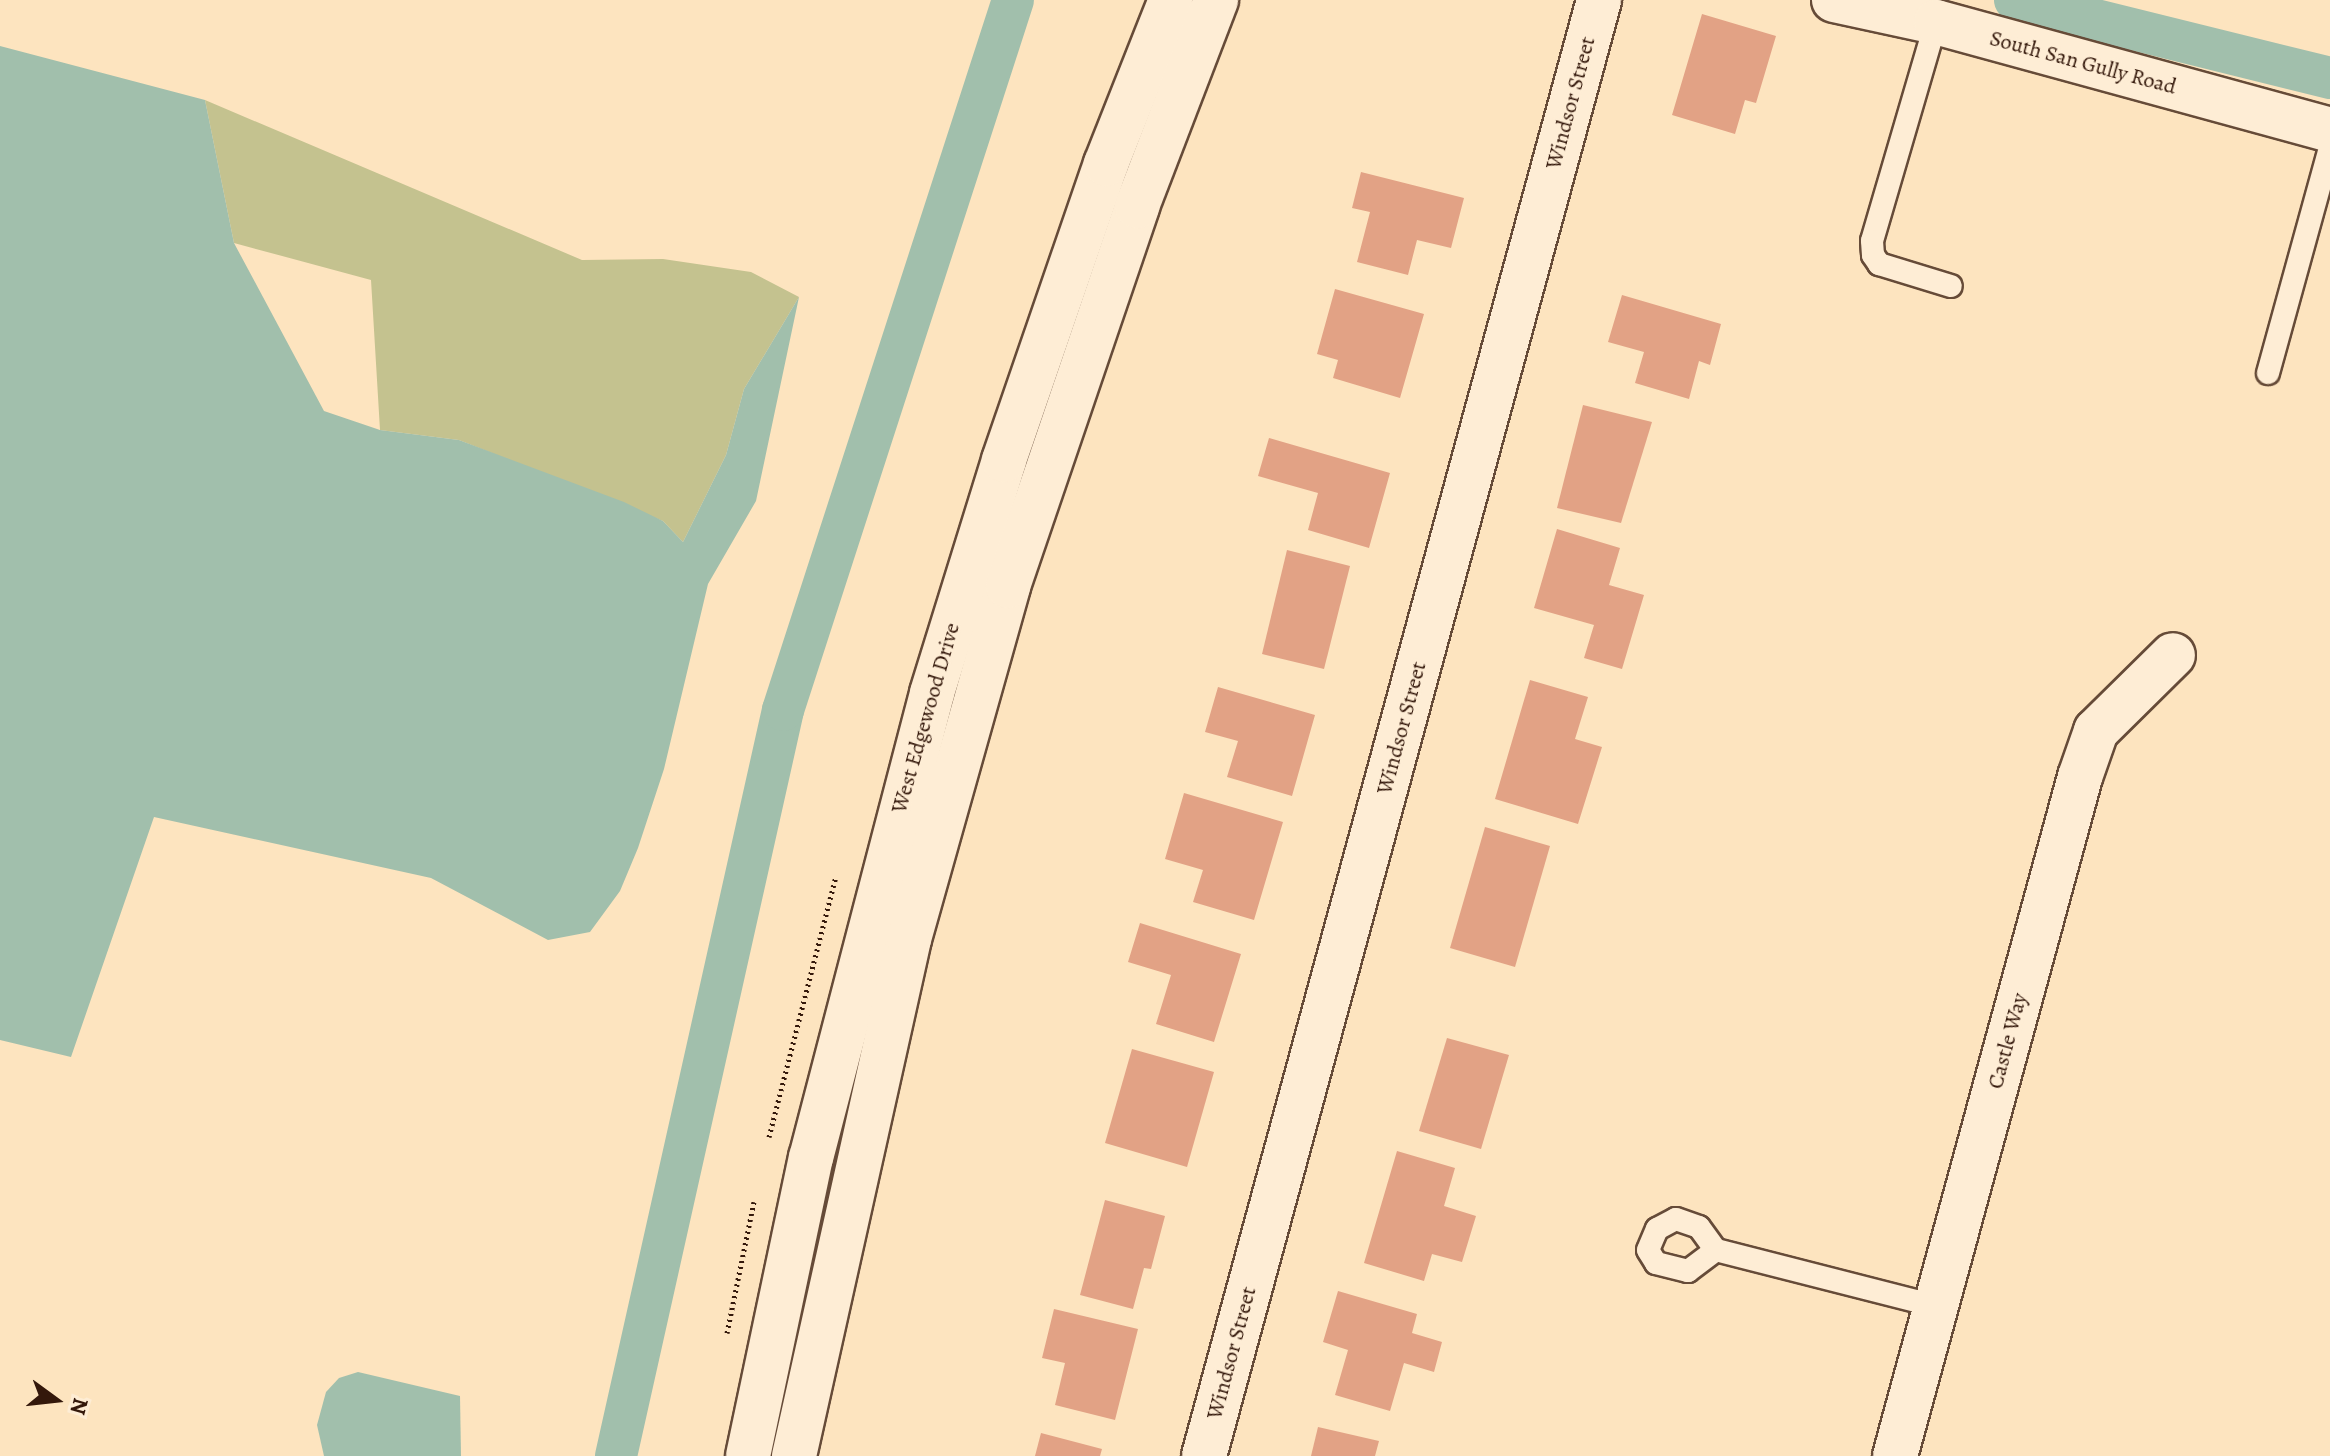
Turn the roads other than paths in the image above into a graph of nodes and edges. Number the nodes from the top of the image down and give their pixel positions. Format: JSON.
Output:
{"nodes":[{"id":1,"x":1171,"y":0,"type":"edge"},
{"id":2,"x":1216,"y":0,"type":"edge"},
{"id":3,"x":1599,"y":0,"type":"edge"},
{"id":4,"x":1834,"y":0,"type":"edge"},
{"id":5,"x":1936,"y":22,"type":"junction"},
{"id":6,"x":2330,"y":130,"type":"edge"},
{"id":7,"x":2330,"y":148,"type":"edge"},
{"id":8,"x":1951,"y":286,"type":"dead end"},
{"id":9,"x":2268,"y":373,"type":"dead end"},
{"id":10,"x":2173,"y":655,"type":"dead end"},
{"id":11,"x":1716,"y":1250,"type":"dead end"},
{"id":12,"x":1936,"y":1306,"type":"junction"},
{"id":13,"x":748,"y":1456,"type":"edge"},
{"id":14,"x":794,"y":1456,"type":"edge"},
{"id":15,"x":1204,"y":1456,"type":"edge"},
{"id":16,"x":1895,"y":1456,"type":"edge"}],
"edges":[{"from":1,"to":13,"type":"street","name":"West Edgewood Drive"},
{"from":2,"to":14,"type":"street","name":"West Edgewood Drive"},
{"from":3,"to":15,"type":"street","name":"Windsor Street"},
{"from":4,"to":5,"type":"street","name":"South San Gully Road"},
{"from":5,"to":6,"type":"street","name":"South San Gully Road"},
{"from":5,"to":8,"type":"lane"},
{"from":7,"to":9,"type":"lane"},
{"from":10,"to":12,"type":"street","name":"Castle Way"},
{"from":11,"to":12,"type":"lane"},
{"from":12,"to":16,"type":"street","name":"Castle Way"}]}
